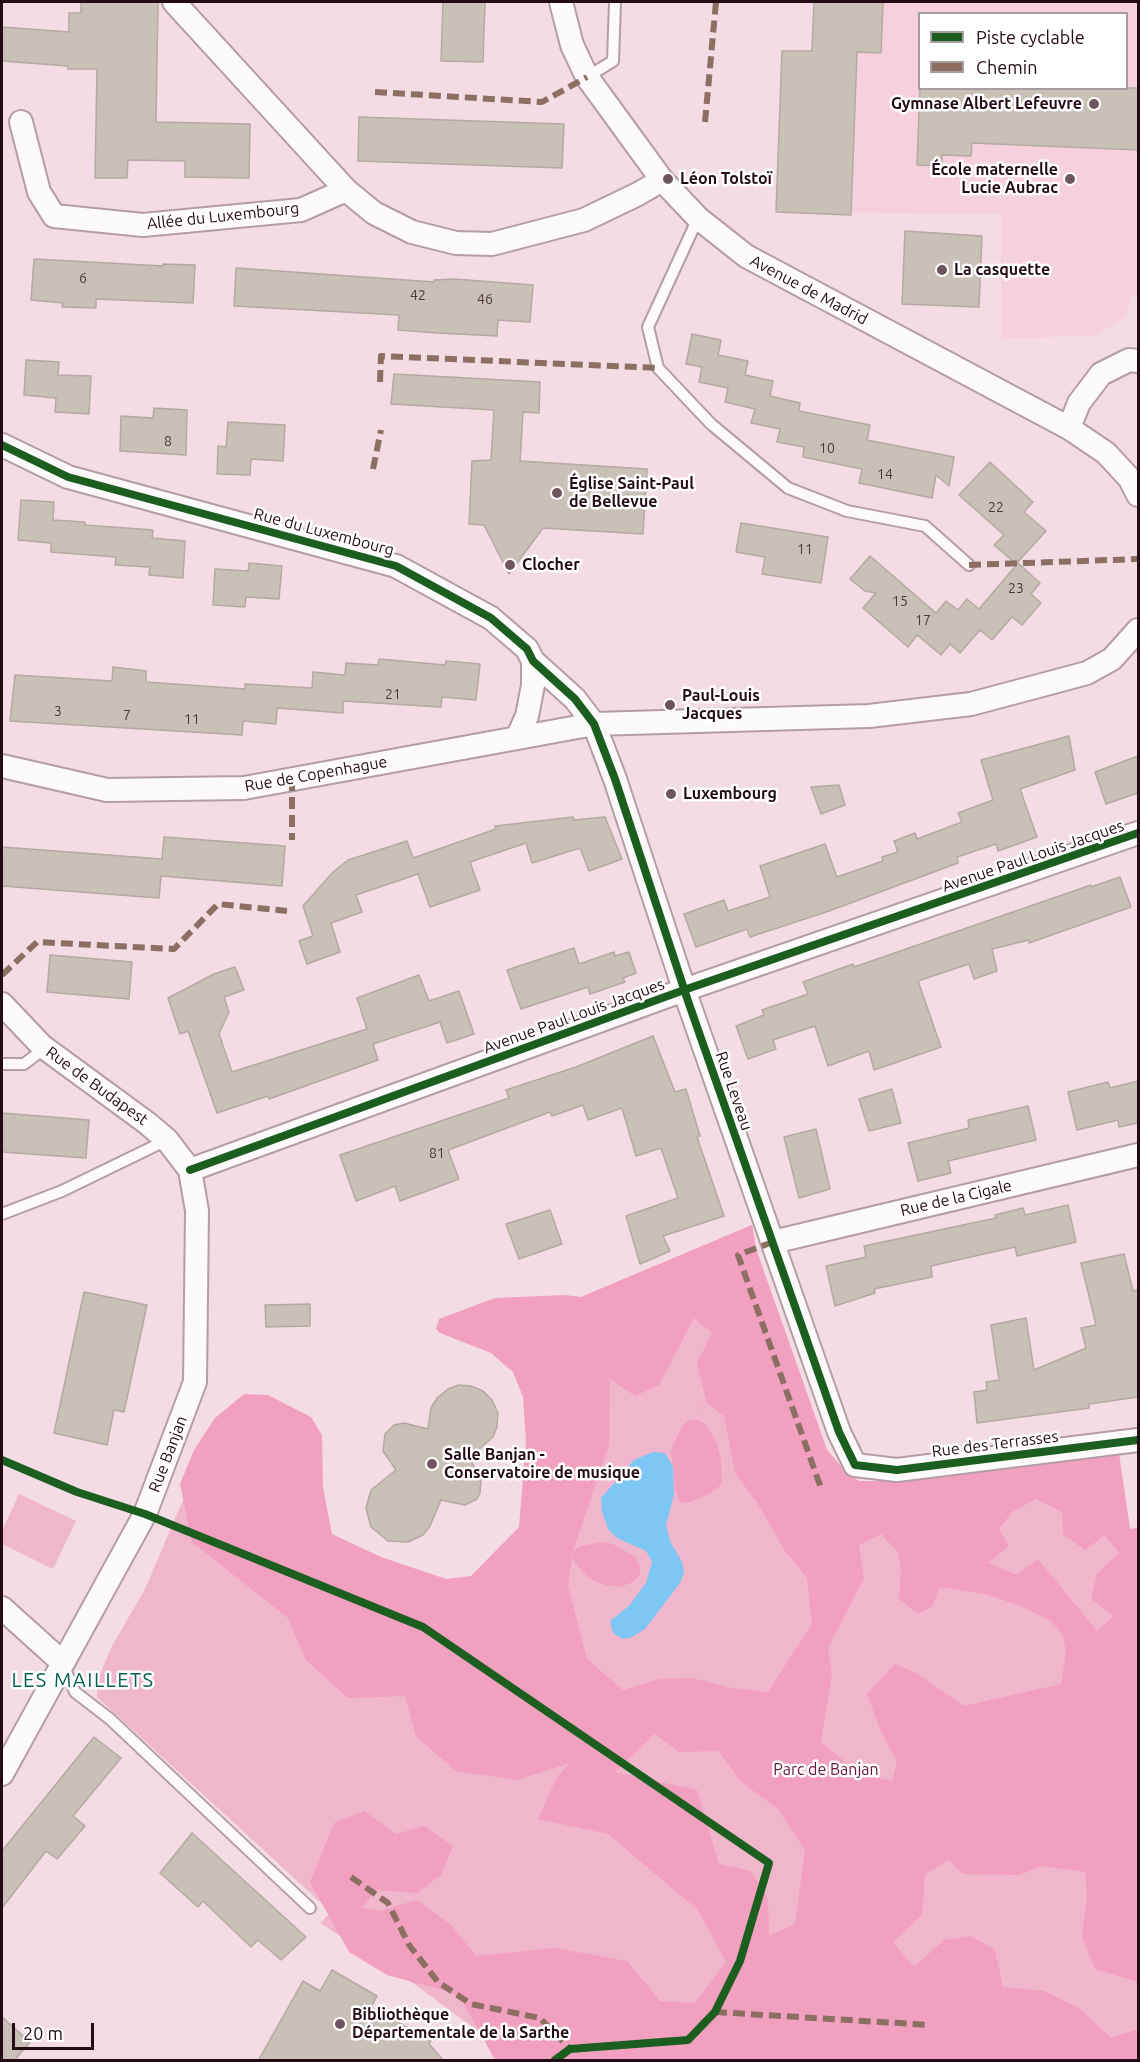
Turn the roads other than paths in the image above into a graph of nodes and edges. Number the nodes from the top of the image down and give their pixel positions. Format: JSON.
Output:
{"nodes":[{"id":1,"x":174,"y":2,"type":"edge"},
{"id":2,"x":561,"y":2,"type":"edge"},
{"id":3,"x":615,"y":2,"type":"edge"},
{"id":4,"x":586,"y":77,"type":"junction"},
{"id":5,"x":21,"y":122,"type":"dead end"},
{"id":6,"x":662,"y":180,"type":"junction"},
{"id":7,"x":346,"y":190,"type":"junction"},
{"id":8,"x":698,"y":218,"type":"junction"},
{"id":9,"x":1138,"y":361,"type":"edge"},
{"id":10,"x":1069,"y":428,"type":"junction"},
{"id":11,"x":2,"y":445,"type":"edge"},
{"id":12,"x":1138,"y":495,"type":"edge"},
{"id":13,"x":969,"y":566,"type":"dead end"},
{"id":14,"x":1138,"y":630,"type":"edge"},
{"id":15,"x":533,"y":661,"type":"junction"},
{"id":16,"x":594,"y":724,"type":"junction"},
{"id":17,"x":517,"y":738,"type":"junction"},
{"id":18,"x":2,"y":766,"type":"edge"},
{"id":19,"x":1138,"y":833,"type":"edge"},
{"id":20,"x":684,"y":990,"type":"junction"},
{"id":21,"x":2,"y":1004,"type":"edge"},
{"id":22,"x":45,"y":1048,"type":"junction"},
{"id":23,"x":2,"y":1064,"type":"edge"},
{"id":24,"x":167,"y":1140,"type":"junction"},
{"id":25,"x":1138,"y":1155,"type":"edge"},
{"id":26,"x":190,"y":1170,"type":"junction"},
{"id":27,"x":2,"y":1214,"type":"edge"},
{"id":28,"x":773,"y":1242,"type":"junction"},
{"id":29,"x":1138,"y":1440,"type":"edge"},
{"id":30,"x":855,"y":1465,"type":"joint"},
{"id":31,"x":2,"y":1608,"type":"edge"},
{"id":32,"x":62,"y":1662,"type":"junction"},
{"id":33,"x":2,"y":1774,"type":"edge"},
{"id":34,"x":310,"y":1908,"type":"dead end"}],
"edges":[{"from":1,"to":7,"type":"street"},
{"from":2,"to":4,"type":"street","name":"Avenue de Madrid"},
{"from":3,"to":4,"type":"lane"},
{"from":4,"to":6,"type":"street","name":"Avenue de Madrid"},
{"from":5,"to":7,"type":"street","name":"Allée du Luxembourg"},
{"from":6,"to":7,"type":"street"},
{"from":6,"to":8,"type":"street","name":"Avenue de Madrid"},
{"from":8,"to":10,"type":"street","name":"Avenue de Madrid"},
{"from":8,"to":13,"type":"lane"},
{"from":9,"to":10,"type":"street"},
{"from":10,"to":12,"type":"street","name":"Avenue de Madrid"},
{"from":11,"to":15,"type":"street","name":"Rue du Luxembourg"},
{"from":14,"to":16,"type":"street"},
{"from":15,"to":16,"type":"street","name":"Rue du Luxembourg"},
{"from":15,"to":17,"type":"street"},
{"from":16,"to":17,"type":"street","name":"Rue de Copenhague"},
{"from":16,"to":20,"type":"street","name":"Rue Leveau"},
{"from":17,"to":18,"type":"street","name":"Rue de Copenhague"},
{"from":19,"to":20,"type":"street","name":"Avenue Paul Louis Jacques"},
{"from":20,"to":26,"type":"street","name":"Avenue Paul Louis Jacques"},
{"from":20,"to":28,"type":"street","name":"Rue Leveau"},
{"from":21,"to":22,"type":"street","name":"Rue de Budapest"},
{"from":22,"to":23,"type":"lane"},
{"from":22,"to":24,"type":"street","name":"Rue de Budapest"},
{"from":24,"to":26,"type":"street","name":"Rue de Budapest"},
{"from":24,"to":27,"type":"lane"},
{"from":25,"to":28,"type":"street","name":"Rue de la Cigale"},
{"from":26,"to":32,"type":"street","name":"Rue Banjan"},
{"from":28,"to":30,"type":"street","name":"Rue Leveau"},
{"from":29,"to":30,"type":"street","name":"Rue des Terrasses"},
{"from":31,"to":32,"type":"street"},
{"from":32,"to":33,"type":"street","name":"Rue Banjan"},
{"from":32,"to":34,"type":"lane"}]}
